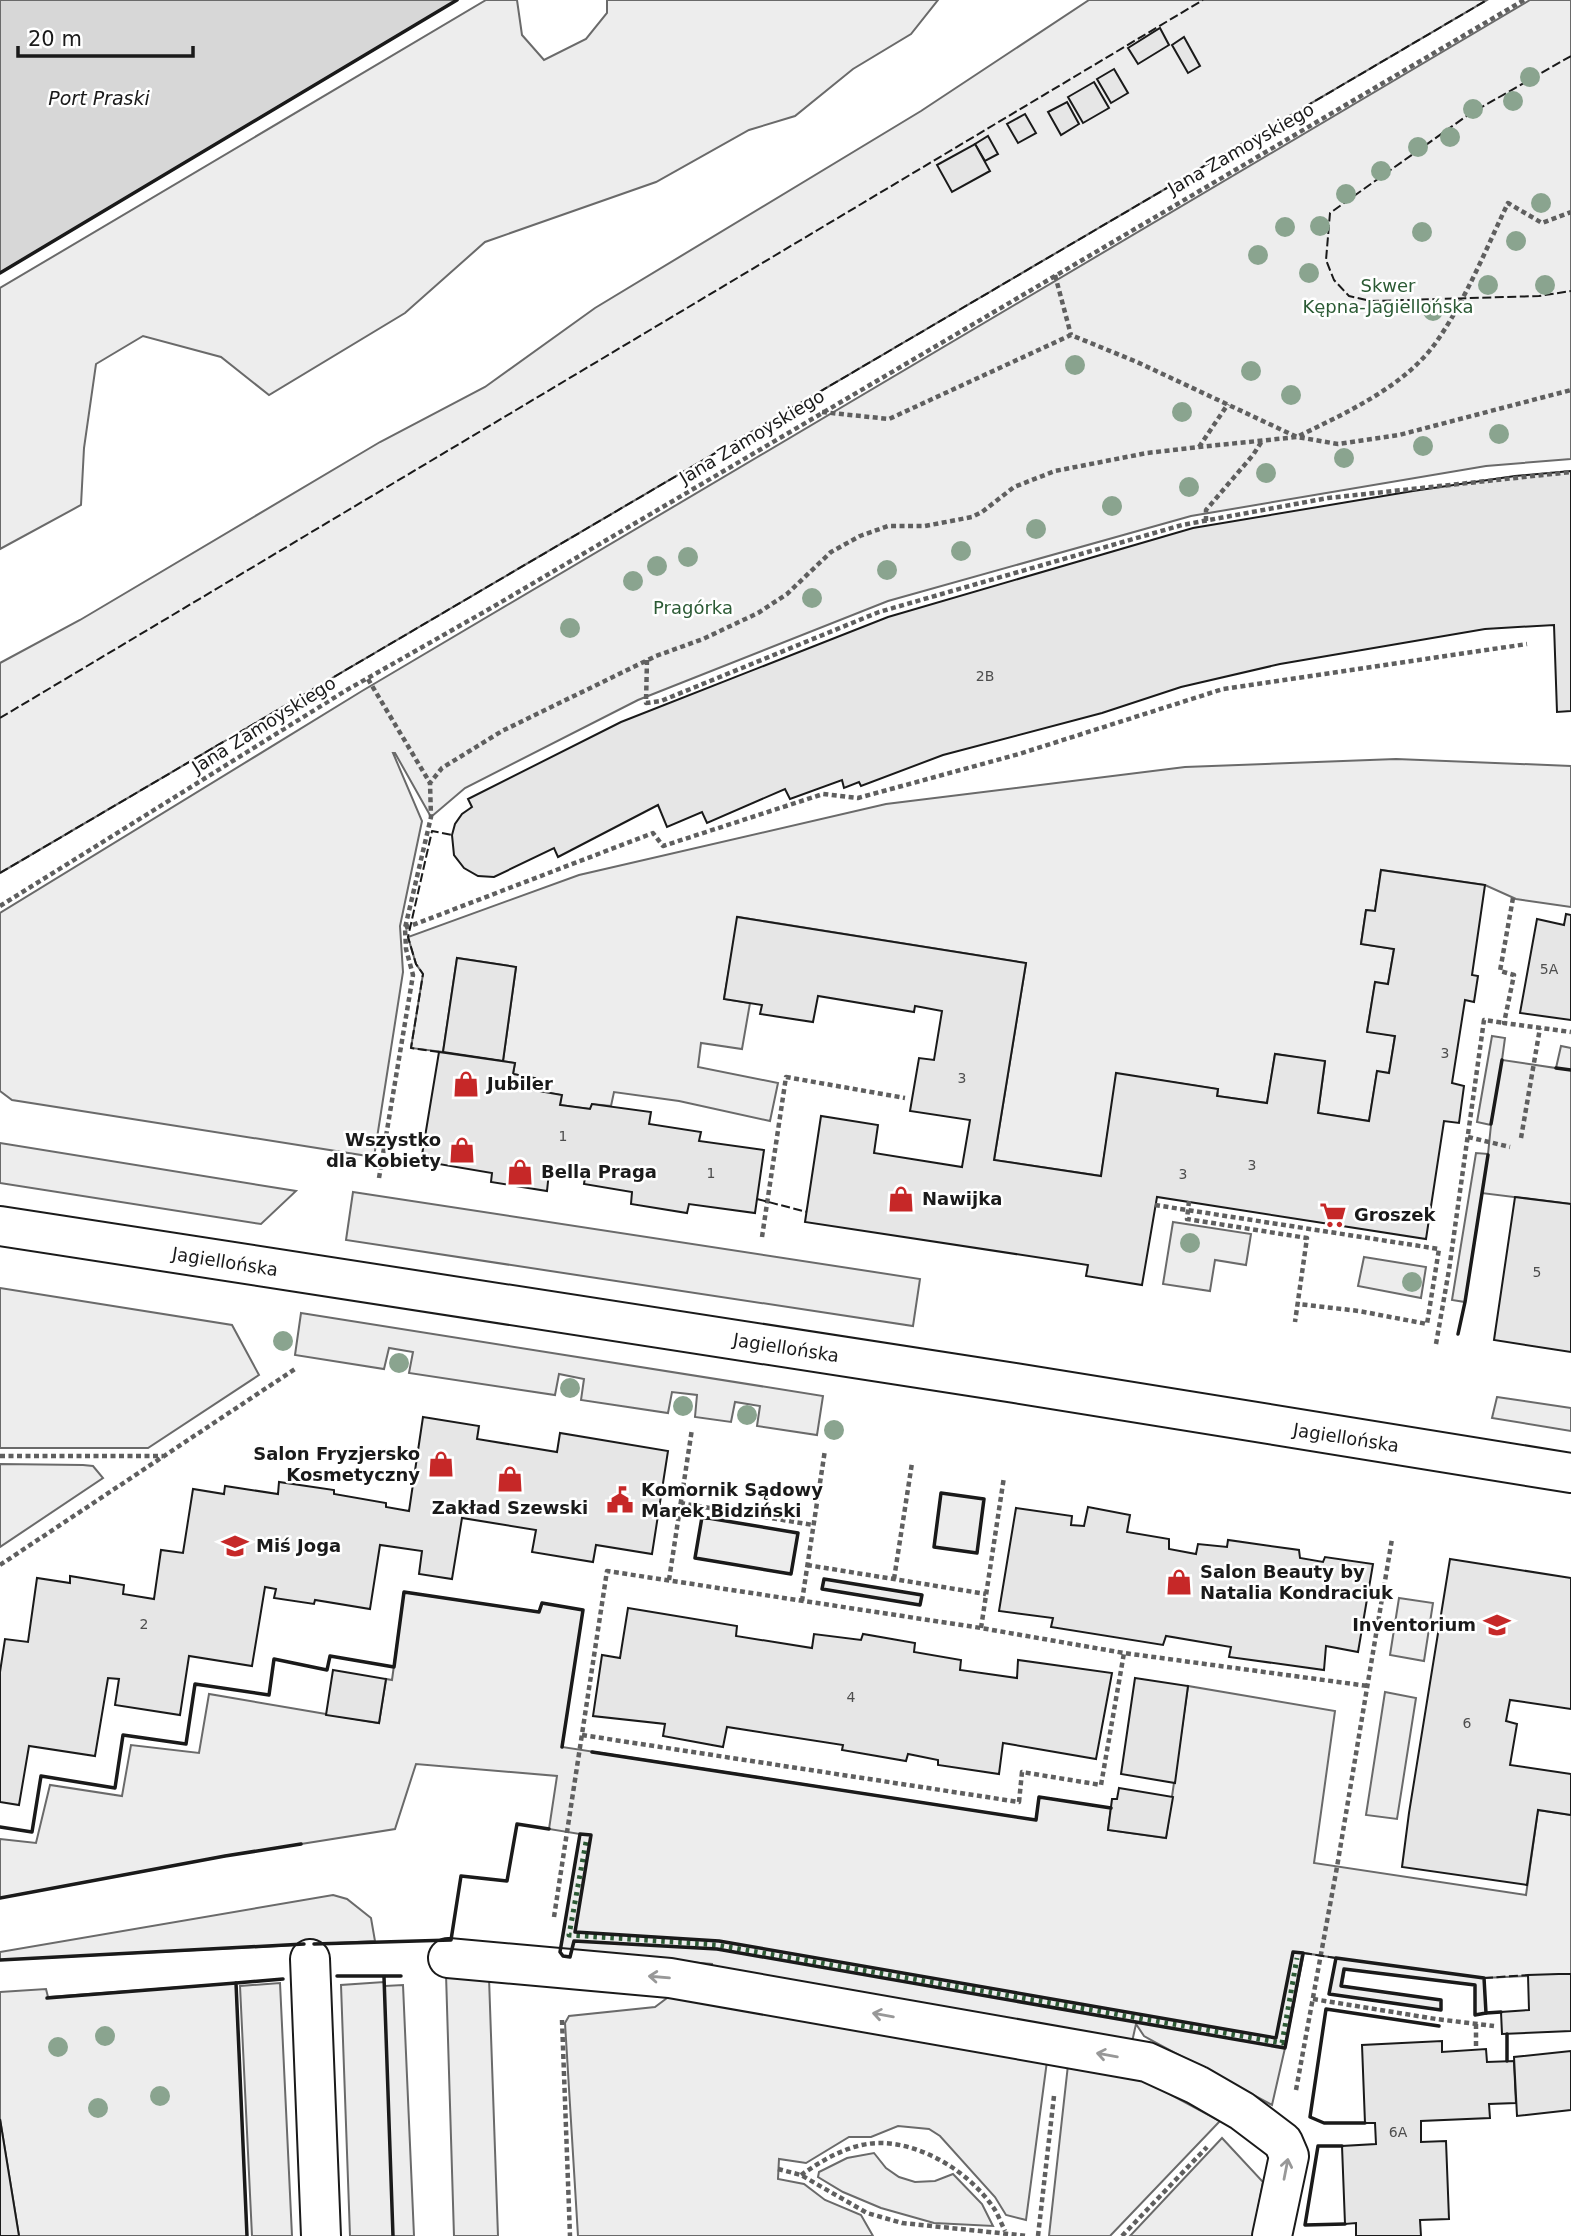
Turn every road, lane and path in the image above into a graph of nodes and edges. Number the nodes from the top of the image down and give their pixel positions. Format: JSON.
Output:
{"nodes":[{"id":1,"x":1524,"y":0,"type":"edge"},
{"id":2,"x":1571,"y":212,"type":"edge"},
{"id":3,"x":1055,"y":275,"type":"junction"},
{"id":4,"x":1071,"y":335,"type":"junction"},
{"id":5,"x":1571,"y":390,"type":"edge"},
{"id":6,"x":1228,"y":404,"type":"junction"},
{"id":7,"x":822,"y":412,"type":"junction"},
{"id":8,"x":1297,"y":437,"type":"junction"},
{"id":9,"x":1262,"y":441,"type":"junction"},
{"id":10,"x":1199,"y":447,"type":"junction"},
{"id":11,"x":1571,"y":472,"type":"edge"},
{"id":12,"x":1206,"y":521,"type":"junction"},
{"id":13,"x":1527,"y":644,"type":"dead end"},
{"id":14,"x":647,"y":660,"type":"junction"},
{"id":15,"x":368,"y":678,"type":"junction"},
{"id":16,"x":430,"y":783,"type":"junction"},
{"id":17,"x":1513,"y":898,"type":"dead end"},
{"id":18,"x":0,"y":906,"type":"edge"},
{"id":19,"x":405,"y":928,"type":"junction"},
{"id":20,"x":1504,"y":1023,"type":"junction"},
{"id":21,"x":1540,"y":1028,"type":"junction"},
{"id":22,"x":1571,"y":1032,"type":"edge"},
{"id":23,"x":905,"y":1098,"type":"dead end"},
{"id":24,"x":1468,"y":1137,"type":"junction"},
{"id":25,"x":1521,"y":1138,"type":"dead end"},
{"id":26,"x":1510,"y":1147,"type":"dead end"},
{"id":27,"x":379,"y":1178,"type":"dead end"},
{"id":28,"x":1189,"y":1201,"type":"dead end"},
{"id":29,"x":1155,"y":1205,"type":"dead end"},
{"id":30,"x":0,"y":1227,"type":"edge"},
{"id":31,"x":762,"y":1237,"type":"dead end"},
{"id":32,"x":1298,"y":1304,"type":"junction"},
{"id":33,"x":1295,"y":1322,"type":"dead end"},
{"id":34,"x":1436,"y":1344,"type":"dead end"},
{"id":35,"x":295,"y":1369,"type":"dead end"},
{"id":36,"x":692,"y":1429,"type":"dead end"},
{"id":37,"x":825,"y":1450,"type":"dead end"},
{"id":38,"x":0,"y":1456,"type":"edge"},
{"id":39,"x":164,"y":1456,"type":"junction"},
{"id":40,"x":912,"y":1463,"type":"dead end"},
{"id":41,"x":1571,"y":1473,"type":"edge"},
{"id":42,"x":1004,"y":1477,"type":"dead end"},
{"id":43,"x":680,"y":1503,"type":"junction"},
{"id":44,"x":813,"y":1525,"type":"junction"},
{"id":45,"x":1392,"y":1539,"type":"dead end"},
{"id":46,"x":0,"y":1565,"type":"edge"},
{"id":47,"x":807,"y":1565,"type":"junction"},
{"id":48,"x":894,"y":1579,"type":"junction"},
{"id":49,"x":669,"y":1580,"type":"junction"},
{"id":50,"x":986,"y":1594,"type":"junction"},
{"id":51,"x":802,"y":1601,"type":"junction"},
{"id":52,"x":981,"y":1628,"type":"junction"},
{"id":53,"x":1124,"y":1653,"type":"junction"},
{"id":54,"x":1368,"y":1686,"type":"junction"},
{"id":55,"x":582,"y":1735,"type":"junction"},
{"id":56,"x":448,"y":1958,"type":"dead end"},
{"id":57,"x":310,"y":1959,"type":"dead end"},
{"id":58,"x":546,"y":1967,"type":"junction"},
{"id":59,"x":1313,"y":1999,"type":"junction"},
{"id":60,"x":562,"y":2011,"type":"dead end"},
{"id":61,"x":1476,"y":2024,"type":"junction"},
{"id":62,"x":1494,"y":2026,"type":"dead end"},
{"id":63,"x":1476,"y":2046,"type":"dead end"},
{"id":64,"x":1060,"y":2047,"type":"junction"},
{"id":65,"x":1242,"y":2111,"type":"junction"},
{"id":66,"x":1283,"y":2142,"type":"junction"},
{"id":67,"x":778,"y":2169,"type":"dead end"},
{"id":68,"x":801,"y":2175,"type":"junction"},
{"id":69,"x":1006,"y":2232,"type":"junction"},
{"id":70,"x":321,"y":2236,"type":"edge"},
{"id":71,"x":570,"y":2236,"type":"edge"},
{"id":72,"x":1028,"y":2236,"type":"edge"},
{"id":73,"x":1038,"y":2236,"type":"edge"},
{"id":74,"x":1122,"y":2236,"type":"edge"},
{"id":75,"x":1272,"y":2236,"type":"edge"}],
"edges":[{"from":1,"to":3,"type":"path","name":"Jana Zamoyskiego"},
{"from":2,"to":8,"type":"path"},
{"from":3,"to":4,"type":"path"},
{"from":3,"to":7,"type":"path","name":"Jana Zamoyskiego"},
{"from":4,"to":6,"type":"path"},
{"from":4,"to":7,"type":"path"},
{"from":5,"to":8,"type":"path"},
{"from":6,"to":8,"type":"path"},
{"from":6,"to":10,"type":"path"},
{"from":7,"to":15,"type":"path","name":"Jana Zamoyskiego"},
{"from":8,"to":9,"type":"path"},
{"from":9,"to":10,"type":"path"},
{"from":9,"to":12,"type":"path"},
{"from":10,"to":14,"type":"path"},
{"from":11,"to":12,"type":"path"},
{"from":12,"to":14,"type":"path"},
{"from":13,"to":19,"type":"path"},
{"from":14,"to":16,"type":"path"},
{"from":15,"to":16,"type":"path"},
{"from":15,"to":18,"type":"path","name":"Jana Zamoyskiego"},
{"from":16,"to":19,"type":"path"},
{"from":17,"to":20,"type":"path"},
{"from":19,"to":27,"type":"path"},
{"from":20,"to":21,"type":"path"},
{"from":20,"to":24,"type":"path"},
{"from":21,"to":22,"type":"path"},
{"from":21,"to":25,"type":"path"},
{"from":23,"to":31,"type":"path"},
{"from":24,"to":26,"type":"path"},
{"from":24,"to":34,"type":"path"},
{"from":28,"to":32,"type":"path"},
{"from":29,"to":32,"type":"path"},
{"from":30,"to":41,"type":"street","name":"Jagiellońska"},
{"from":32,"to":33,"type":"path"},
{"from":35,"to":39,"type":"path"},
{"from":36,"to":43,"type":"path"},
{"from":37,"to":44,"type":"path"},
{"from":38,"to":39,"type":"path"},
{"from":39,"to":46,"type":"path"},
{"from":40,"to":48,"type":"path"},
{"from":42,"to":50,"type":"path"},
{"from":43,"to":44,"type":"path"},
{"from":43,"to":49,"type":"path"},
{"from":44,"to":47,"type":"path"},
{"from":45,"to":54,"type":"path"},
{"from":47,"to":48,"type":"path"},
{"from":47,"to":51,"type":"path"},
{"from":48,"to":50,"type":"path"},
{"from":49,"to":51,"type":"path"},
{"from":49,"to":55,"type":"path"},
{"from":50,"to":52,"type":"path"},
{"from":51,"to":52,"type":"path"},
{"from":52,"to":53,"type":"path"},
{"from":53,"to":54,"type":"path"},
{"from":53,"to":55,"type":"path"},
{"from":54,"to":59,"type":"path"},
{"from":55,"to":58,"type":"path"},
{"from":56,"to":58,"type":"street"},
{"from":57,"to":70,"type":"street"},
{"from":64,"to":58,"type":"street","one_way":true},
{"from":59,"to":61,"type":"path"},
{"from":59,"to":66,"type":"path"},
{"from":60,"to":71,"type":"path"},
{"from":61,"to":62,"type":"path"},
{"from":61,"to":63,"type":"path"},
{"from":65,"to":64,"type":"street","one_way":true},
{"from":64,"to":73,"type":"path"},
{"from":65,"to":66,"type":"street"},
{"from":65,"to":74,"type":"path"},
{"from":75,"to":66,"type":"street","one_way":true},
{"from":67,"to":68,"type":"path"},
{"from":68,"to":69,"type":"path"},
{"from":68,"to":69,"type":"path"},
{"from":69,"to":72,"type":"path"}]}
